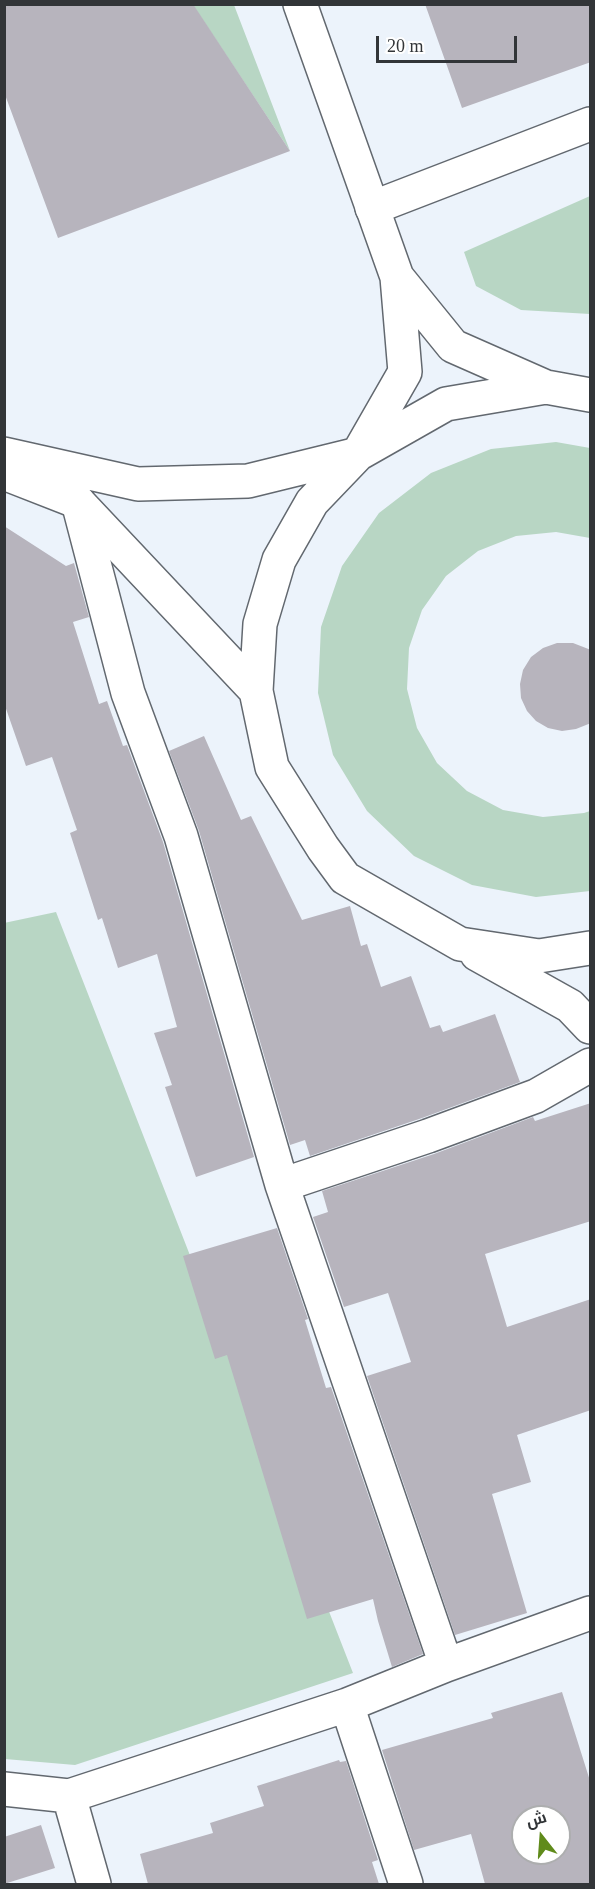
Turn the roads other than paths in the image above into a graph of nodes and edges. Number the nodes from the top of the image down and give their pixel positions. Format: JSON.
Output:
{"nodes":[{"id":1,"x":300,"y":4,"type":"edge"},
{"id":2,"x":591,"y":124,"type":"edge"},
{"id":3,"x":372,"y":208,"type":"junction"},
{"id":4,"x":397,"y":277,"type":"junction"},
{"id":5,"x":546,"y":387,"type":"junction"},
{"id":6,"x":591,"y":394,"type":"edge"},
{"id":7,"x":4,"y":454,"type":"edge"},
{"id":8,"x":358,"y":454,"type":"junction"},
{"id":9,"x":4,"y":473,"type":"edge"},
{"id":10,"x":78,"y":502,"type":"junction"},
{"id":11,"x":256,"y":691,"type":"junction"},
{"id":12,"x":460,"y":944,"type":"junction"},
{"id":13,"x":591,"y":948,"type":"edge"},
{"id":14,"x":591,"y":1027,"type":"edge"},
{"id":15,"x":591,"y":1065,"type":"edge"},
{"id":16,"x":282,"y":1185,"type":"junction"},
{"id":17,"x":591,"y":1613,"type":"edge"},
{"id":18,"x":446,"y":1665,"type":"junction"},
{"id":19,"x":347,"y":1705,"type":"junction"},
{"id":20,"x":4,"y":1789,"type":"edge"},
{"id":21,"x":69,"y":1796,"type":"junction"},
{"id":22,"x":94,"y":1884,"type":"edge"},
{"id":23,"x":406,"y":1884,"type":"edge"}],
"edges":[{"from":1,"to":3,"type":"street"},
{"from":2,"to":3,"type":"street"},
{"from":3,"to":4,"type":"street"},
{"from":4,"to":5,"type":"street"},
{"from":4,"to":8,"type":"street"},
{"from":5,"to":6,"type":"street"},
{"from":5,"to":8,"type":"street"},
{"from":7,"to":8,"type":"street"},
{"from":8,"to":11,"type":"street"},
{"from":9,"to":10,"type":"street"},
{"from":10,"to":11,"type":"street"},
{"from":10,"to":16,"type":"street"},
{"from":11,"to":12,"type":"street"},
{"from":12,"to":13,"type":"street"},
{"from":12,"to":14,"type":"street"},
{"from":15,"to":16,"type":"street"},
{"from":16,"to":18,"type":"street"},
{"from":17,"to":18,"type":"street"},
{"from":18,"to":19,"type":"street"},
{"from":19,"to":21,"type":"street"},
{"from":19,"to":23,"type":"street"},
{"from":20,"to":21,"type":"street"},
{"from":21,"to":22,"type":"street"}]}
